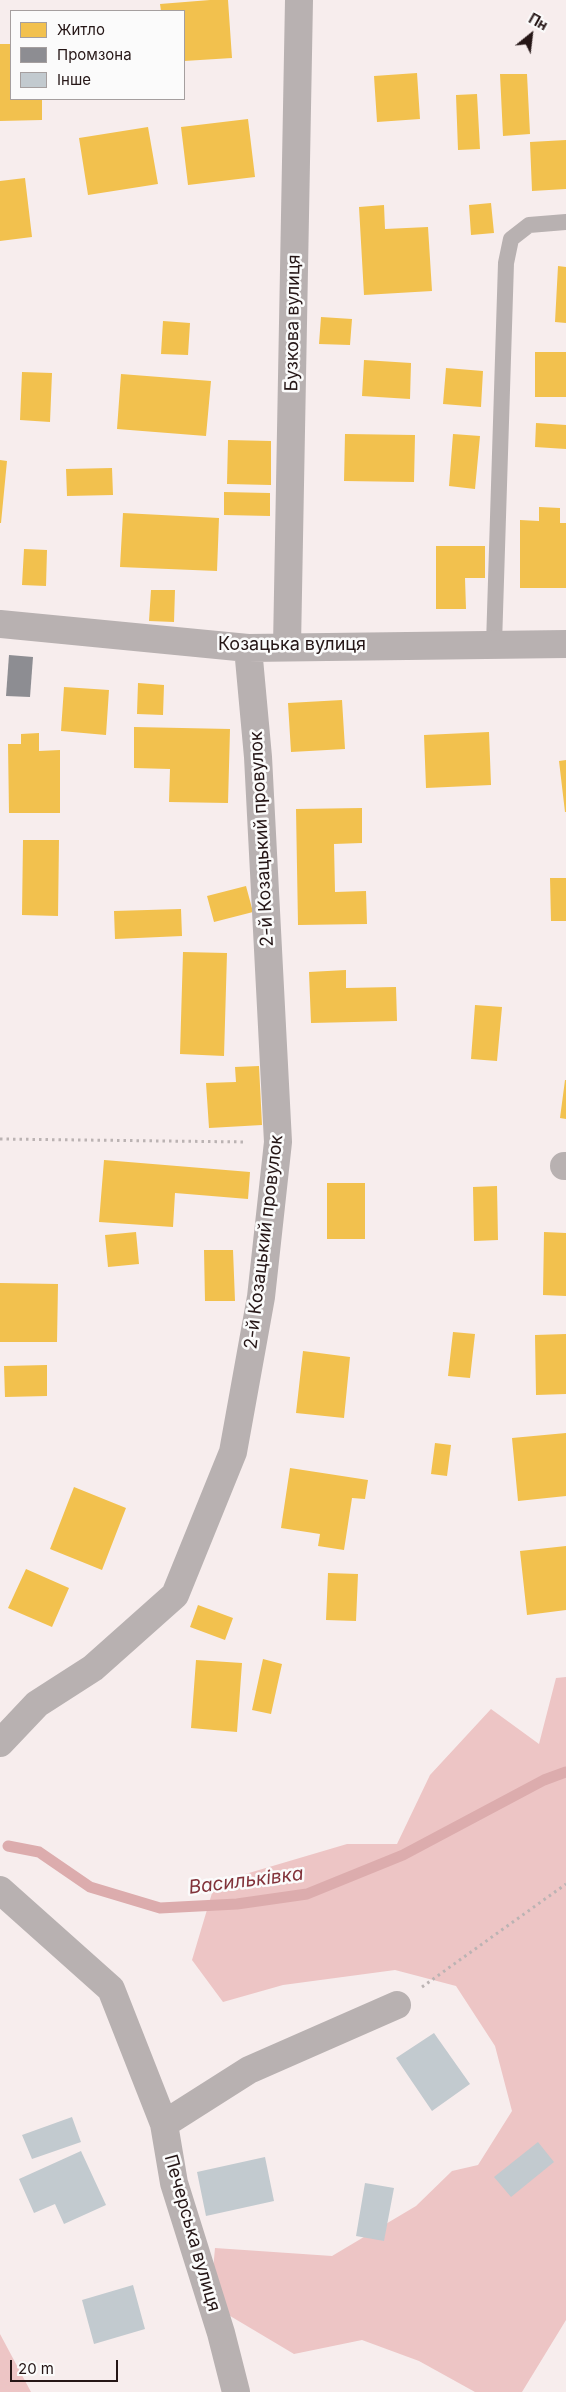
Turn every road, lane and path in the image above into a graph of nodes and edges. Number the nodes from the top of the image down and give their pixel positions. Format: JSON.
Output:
{"nodes":[{"id":1,"x":299,"y":0,"type":"edge"},
{"id":2,"x":566,"y":222,"type":"edge"},
{"id":3,"x":0,"y":624,"type":"edge"},
{"id":4,"x":494,"y":644,"type":"junction"},
{"id":5,"x":566,"y":644,"type":"edge"},
{"id":6,"x":287,"y":646,"type":"junction"},
{"id":7,"x":248,"y":648,"type":"junction"},
{"id":8,"x":0,"y":1139,"type":"edge"},
{"id":9,"x":278,"y":1142,"type":"junction"},
{"id":10,"x":0,"y":1743,"type":"edge"},
{"id":11,"x":566,"y":1884,"type":"edge"},
{"id":12,"x":0,"y":1890,"type":"edge"},
{"id":13,"x":397,"y":2005,"type":"joint"},
{"id":14,"x":164,"y":2124,"type":"junction"},
{"id":15,"x":236,"y":2392,"type":"edge"}],
"edges":[{"from":1,"to":6,"type":"street","name":"Бузкова вулиця"},
{"from":2,"to":4,"type":"lane"},
{"from":3,"to":7,"type":"street","name":"Козацька вулиця"},
{"from":4,"to":5,"type":"street","name":"Козацька вулиця"},
{"from":4,"to":6,"type":"street","name":"Козацька вулиця"},
{"from":6,"to":7,"type":"street","name":"Козацька вулиця"},
{"from":7,"to":9,"type":"street","name":"2-й Козацький провулок"},
{"from":8,"to":9,"type":"path"},
{"from":9,"to":10,"type":"street","name":"2-й Козацький провулок"},
{"from":11,"to":13,"type":"path"},
{"from":12,"to":14,"type":"street"},
{"from":13,"to":14,"type":"street"},
{"from":14,"to":15,"type":"street","name":"Печерська вулиця"}]}
